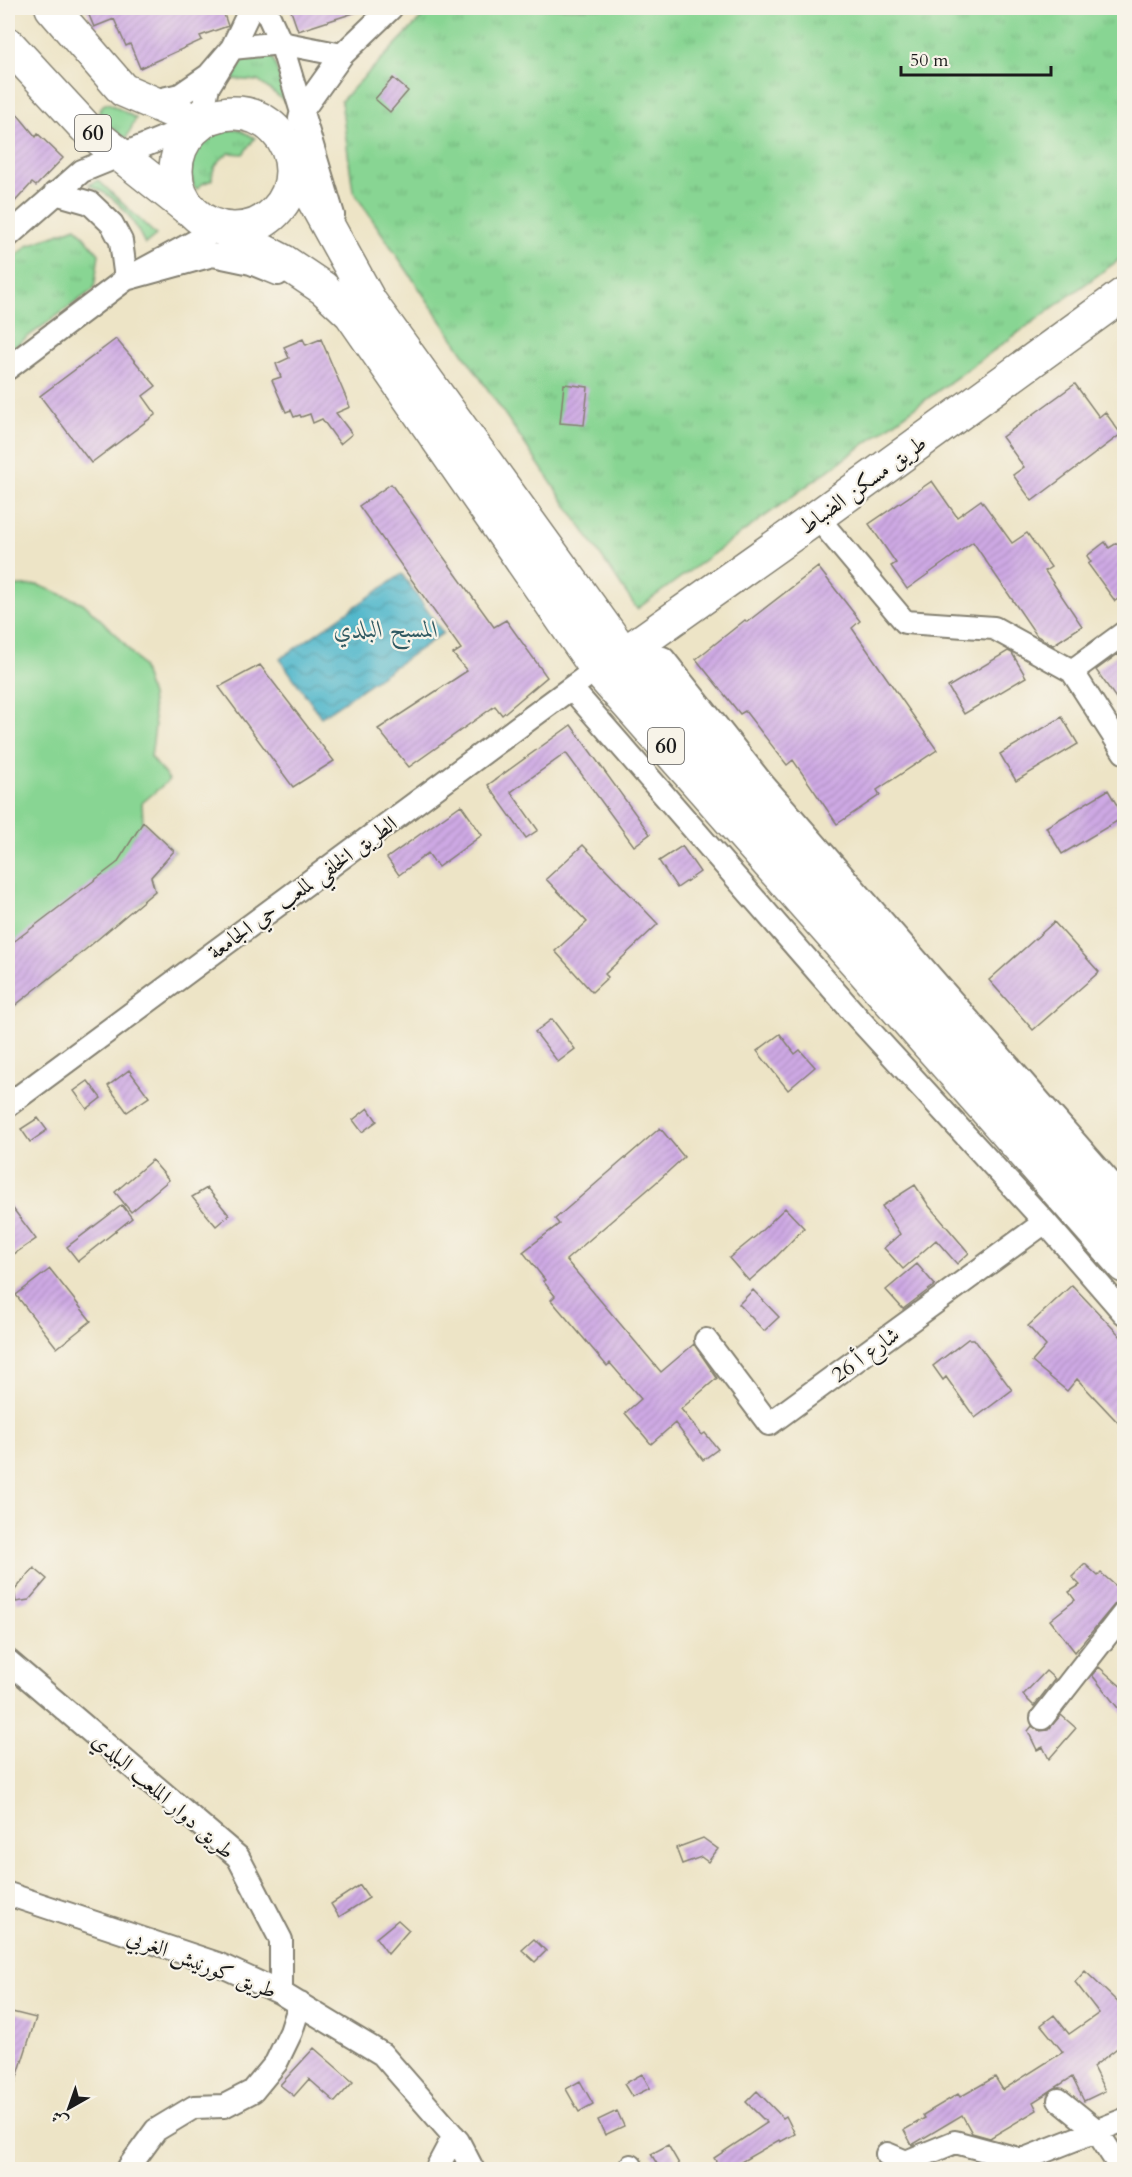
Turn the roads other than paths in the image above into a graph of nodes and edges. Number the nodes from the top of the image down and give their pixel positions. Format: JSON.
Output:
{"nodes":[{"id":1,"x":52,"y":8,"type":"edge"},
{"id":2,"x":250,"y":8,"type":"edge"},
{"id":3,"x":265,"y":8,"type":"edge"},
{"id":4,"x":391,"y":8,"type":"edge"},
{"id":5,"x":281,"y":43,"type":"junction"},
{"id":6,"x":8,"y":44,"type":"edge"},
{"id":7,"x":232,"y":48,"type":"junction"},
{"id":8,"x":342,"y":55,"type":"junction"},
{"id":9,"x":150,"y":102,"type":"junction"},
{"id":10,"x":302,"y":111,"type":"junction"},
{"id":11,"x":200,"y":123,"type":"junction"},
{"id":12,"x":85,"y":127,"type":"junction"},
{"id":13,"x":120,"y":155,"type":"junction"},
{"id":14,"x":291,"y":159,"type":"junction"},
{"id":15,"x":82,"y":171,"type":"junction"},
{"id":16,"x":55,"y":193,"type":"junction"},
{"id":17,"x":190,"y":210,"type":"junction"},
{"id":18,"x":220,"y":228,"type":"junction"},
{"id":19,"x":8,"y":236,"type":"edge"},
{"id":20,"x":345,"y":254,"type":"junction"},
{"id":21,"x":126,"y":279,"type":"junction"},
{"id":22,"x":1125,"y":294,"type":"edge"},
{"id":23,"x":333,"y":297,"type":"junction"},
{"id":24,"x":8,"y":368,"type":"edge"},
{"id":25,"x":817,"y":517,"type":"junction"},
{"id":26,"x":1125,"y":633,"type":"edge"},
{"id":27,"x":605,"y":665,"type":"junction"},
{"id":28,"x":1072,"y":671,"type":"junction"},
{"id":29,"x":1125,"y":752,"type":"edge"},
{"id":30,"x":8,"y":1105,"type":"edge"},
{"id":31,"x":1125,"y":1198,"type":"edge"},
{"id":32,"x":1045,"y":1222,"type":"junction"},
{"id":33,"x":1125,"y":1227,"type":"edge"},
{"id":34,"x":1125,"y":1266,"type":"edge"},
{"id":35,"x":1125,"y":1313,"type":"edge"},
{"id":36,"x":706,"y":1340,"type":"dead end"},
{"id":37,"x":1125,"y":1613,"type":"edge"},
{"id":38,"x":8,"y":1661,"type":"edge"},
{"id":39,"x":1042,"y":1718,"type":"dead end"},
{"id":40,"x":8,"y":1894,"type":"edge"},
{"id":41,"x":290,"y":1998,"type":"junction"},
{"id":42,"x":1059,"y":2100,"type":"dead end"},
{"id":43,"x":1125,"y":2120,"type":"edge"},
{"id":44,"x":1096,"y":2130,"type":"junction"},
{"id":45,"x":454,"y":2136,"type":"junction"},
{"id":46,"x":887,"y":2154,"type":"dead end"},
{"id":47,"x":929,"y":2161,"type":"edge"},
{"id":48,"x":1015,"y":2165,"type":"edge"},
{"id":49,"x":129,"y":2167,"type":"dead end"},
{"id":50,"x":436,"y":2169,"type":"edge"},
{"id":51,"x":473,"y":2169,"type":"edge"},
{"id":52,"x":1122,"y":2169,"type":"edge"}],
"edges":[{"from":1,"to":9,"type":"main road","number":"60"},
{"from":2,"to":7,"type":"street"},
{"from":3,"to":5,"type":"street"},
{"from":4,"to":8,"type":"street"},
{"from":5,"to":7,"type":"street"},
{"from":5,"to":8,"type":"street"},
{"from":5,"to":10,"type":"street"},
{"from":6,"to":12,"type":"main road","number":"60"},
{"from":7,"to":9,"type":"street"},
{"from":7,"to":11,"type":"street"},
{"from":8,"to":10,"type":"street"},
{"from":9,"to":11,"type":"main road","number":"60"},
{"from":10,"to":14,"type":"street"},
{"from":10,"to":20,"type":"street"},
{"from":11,"to":13,"type":"street"},
{"from":11,"to":14,"type":"main road"},
{"from":11,"to":17,"type":"main road"},
{"from":12,"to":13,"type":"main road","number":"60"},
{"from":12,"to":15,"type":"street"},
{"from":13,"to":15,"type":"street"},
{"from":13,"to":17,"type":"main road","number":"60"},
{"from":14,"to":18,"type":"main road"},
{"from":14,"to":20,"type":"main road","number":"60"},
{"from":15,"to":16,"type":"street"},
{"from":16,"to":19,"type":"street"},
{"from":16,"to":21,"type":"street"},
{"from":17,"to":18,"type":"main road"},
{"from":18,"to":21,"type":"street"},
{"from":18,"to":23,"type":"main road","number":"60"},
{"from":20,"to":27,"type":"main road","number":"60"},
{"from":21,"to":23,"type":"street"},
{"from":21,"to":24,"type":"street"},
{"from":22,"to":25,"type":"main road","name":"طريق مسكن الضباط"},
{"from":23,"to":27,"type":"main road","number":"60"},
{"from":25,"to":27,"type":"main road","name":"طريق مسكن الضباط"},
{"from":25,"to":28,"type":"street"},
{"from":26,"to":28,"type":"street"},
{"from":27,"to":30,"type":"street","name":"الطريق الخلفي لملعب حي الجامعة"},
{"from":27,"to":31,"type":"street"},
{"from":27,"to":32,"type":"street"},
{"from":27,"to":33,"type":"main road","number":"60"},
{"from":27,"to":34,"type":"main road","number":"60"},
{"from":28,"to":29,"type":"street"},
{"from":32,"to":35,"type":"street"},
{"from":32,"to":36,"type":"street","name":"شارع أ 26"},
{"from":37,"to":39,"type":"street"},
{"from":38,"to":41,"type":"street","name":"طريق دوار الملعب البلدي"},
{"from":40,"to":41,"type":"street","name":"طريق كورنيش الغربي"},
{"from":41,"to":45,"type":"street","name":"طريق كورنيش الغربي"},
{"from":41,"to":49,"type":"street","name":"طريق دوار الملعب البلدي"},
{"from":42,"to":44,"type":"street"},
{"from":43,"to":44,"type":"street"},
{"from":44,"to":48,"type":"street"},
{"from":44,"to":52,"type":"street"},
{"from":45,"to":50,"type":"street"},
{"from":45,"to":51,"type":"street","name":"طريق كورنيش الغربي"},
{"from":46,"to":47,"type":"street"},
{"from":47,"to":48,"type":"street"}]}
